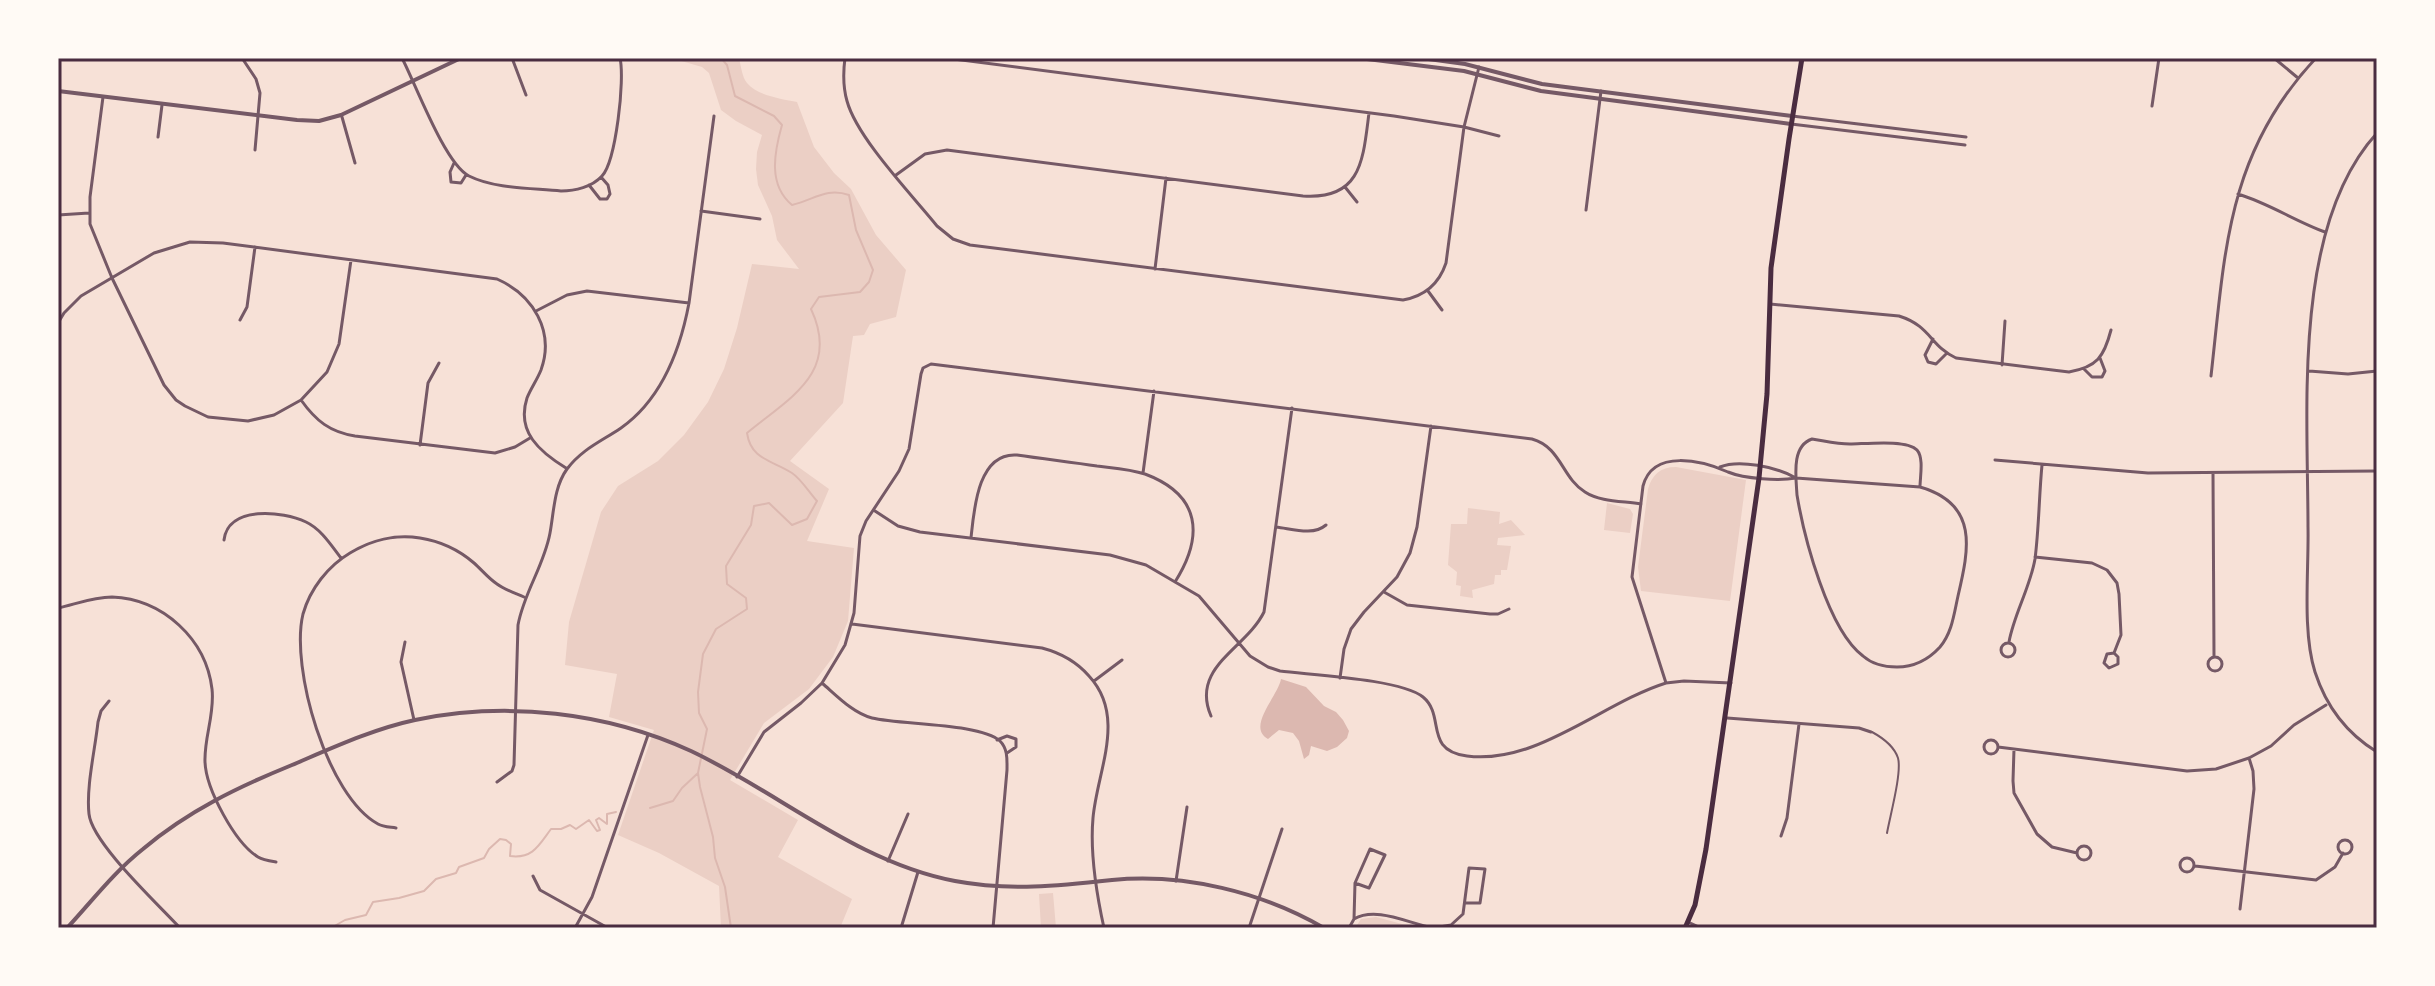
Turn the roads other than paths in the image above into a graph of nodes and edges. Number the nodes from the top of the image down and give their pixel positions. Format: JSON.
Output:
{"nodes":[{"id":1,"x":242,"y":58,"type":"edge"},
{"id":2,"x":402,"y":58,"type":"edge"},
{"id":3,"x":461,"y":58,"type":"edge"},
{"id":4,"x":512,"y":58,"type":"edge"},
{"id":5,"x":620,"y":58,"type":"edge"},
{"id":6,"x":845,"y":58,"type":"edge"},
{"id":7,"x":946,"y":58,"type":"edge"},
{"id":8,"x":1359,"y":58,"type":"edge"},
{"id":9,"x":1421,"y":58,"type":"edge"},
{"id":10,"x":1802,"y":58,"type":"edge"},
{"id":11,"x":2159,"y":58,"type":"edge"},
{"id":12,"x":2274,"y":58,"type":"edge"},
{"id":13,"x":2316,"y":58,"type":"edge"},
{"id":14,"x":1479,"y":67,"type":"junction"},
{"id":15,"x":1477,"y":74,"type":"junction"},
{"id":16,"x":2298,"y":78,"type":"junction"},
{"id":17,"x":414,"y":81,"type":"junction"},
{"id":18,"x":58,"y":91,"type":"edge"},
{"id":19,"x":1601,"y":91,"type":"junction"},
{"id":20,"x":526,"y":95,"type":"dead end"},
{"id":21,"x":103,"y":97,"type":"junction"},
{"id":22,"x":1600,"y":99,"type":"junction"},
{"id":23,"x":162,"y":104,"type":"junction"},
{"id":24,"x":2152,"y":106,"type":"dead end"},
{"id":25,"x":1369,"y":113,"type":"junction"},
{"id":26,"x":341,"y":115,"type":"junction"},
{"id":27,"x":259,"y":116,"type":"junction"},
{"id":28,"x":714,"y":116,"type":"dead end"},
{"id":29,"x":1792,"y":116,"type":"junction"},
{"id":30,"x":1791,"y":124,"type":"junction"},
{"id":31,"x":1464,"y":127,"type":"junction"},
{"id":32,"x":2377,"y":133,"type":"edge"},
{"id":33,"x":1499,"y":136,"type":"dead end"},
{"id":34,"x":158,"y":137,"type":"dead end"},
{"id":35,"x":1966,"y":137,"type":"dead end"},
{"id":36,"x":1965,"y":145,"type":"dead end"},
{"id":37,"x":255,"y":150,"type":"dead end"},
{"id":38,"x":355,"y":163,"type":"dead end"},
{"id":39,"x":454,"y":163,"type":"junction"},
{"id":40,"x":467,"y":175,"type":"junction"},
{"id":41,"x":896,"y":175,"type":"junction"},
{"id":42,"x":601,"y":177,"type":"junction"},
{"id":43,"x":1166,"y":178,"type":"junction"},
{"id":44,"x":589,"y":185,"type":"junction"},
{"id":45,"x":1345,"y":187,"type":"junction"},
{"id":46,"x":2237,"y":193,"type":"junction"},
{"id":47,"x":1357,"y":202,"type":"dead end"},
{"id":48,"x":1586,"y":210,"type":"dead end"},
{"id":49,"x":701,"y":211,"type":"junction"},
{"id":50,"x":89,"y":213,"type":"junction"},
{"id":51,"x":58,"y":215,"type":"edge"},
{"id":52,"x":760,"y":219,"type":"dead end"},
{"id":53,"x":2325,"y":232,"type":"junction"},
{"id":54,"x":255,"y":247,"type":"junction"},
{"id":55,"x":351,"y":259,"type":"junction"},
{"id":56,"x":1155,"y":269,"type":"junction"},
{"id":57,"x":112,"y":278,"type":"junction"},
{"id":58,"x":1428,"y":291,"type":"junction"},
{"id":59,"x":689,"y":303,"type":"junction"},
{"id":60,"x":1770,"y":304,"type":"junction"},
{"id":61,"x":1442,"y":310,"type":"dead end"},
{"id":62,"x":536,"y":311,"type":"junction"},
{"id":63,"x":240,"y":320,"type":"dead end"},
{"id":64,"x":2005,"y":321,"type":"dead end"},
{"id":65,"x":58,"y":323,"type":"edge"},
{"id":66,"x":2111,"y":330,"type":"dead end"},
{"id":67,"x":1933,"y":339,"type":"junction"},
{"id":68,"x":1946,"y":354,"type":"junction"},
{"id":69,"x":2100,"y":358,"type":"junction"},
{"id":70,"x":439,"y":363,"type":"dead end"},
{"id":71,"x":2002,"y":365,"type":"junction"},
{"id":72,"x":2084,"y":369,"type":"junction"},
{"id":73,"x":2309,"y":371,"type":"junction"},
{"id":74,"x":2377,"y":371,"type":"edge"},
{"id":75,"x":2211,"y":376,"type":"dead end"},
{"id":76,"x":1154,"y":391,"type":"junction"},
{"id":77,"x":301,"y":400,"type":"junction"},
{"id":78,"x":1292,"y":408,"type":"junction"},
{"id":79,"x":1431,"y":426,"type":"junction"},
{"id":80,"x":530,"y":438,"type":"junction"},
{"id":81,"x":420,"y":445,"type":"junction"},
{"id":82,"x":1995,"y":460,"type":"dead end"},
{"id":83,"x":2042,"y":465,"type":"junction"},
{"id":84,"x":1720,"y":467,"type":"junction"},
{"id":85,"x":1760,"y":467,"type":"junction"},
{"id":86,"x":567,"y":469,"type":"junction"},
{"id":87,"x":2377,"y":471,"type":"edge"},
{"id":88,"x":2308,"y":472,"type":"junction"},
{"id":89,"x":1143,"y":473,"type":"junction"},
{"id":90,"x":2213,"y":473,"type":"junction"},
{"id":91,"x":1759,"y":478,"type":"junction"},
{"id":92,"x":1796,"y":478,"type":"junction"},
{"id":93,"x":1920,"y":487,"type":"junction"},
{"id":94,"x":1641,"y":504,"type":"junction"},
{"id":95,"x":874,"y":510,"type":"junction"},
{"id":96,"x":1326,"y":525,"type":"dead end"},
{"id":97,"x":1276,"y":527,"type":"junction"},
{"id":98,"x":971,"y":538,"type":"junction"},
{"id":99,"x":224,"y":540,"type":"dead end"},
{"id":100,"x":2035,"y":557,"type":"junction"},
{"id":101,"x":341,"y":558,"type":"junction"},
{"id":102,"x":1175,"y":582,"type":"junction"},
{"id":103,"x":1384,"y":592,"type":"junction"},
{"id":104,"x":525,"y":597,"type":"junction"},
{"id":105,"x":58,"y":608,"type":"edge"},
{"id":106,"x":1509,"y":609,"type":"dead end"},
{"id":107,"x":852,"y":624,"type":"junction"},
{"id":108,"x":405,"y":642,"type":"dead end"},
{"id":109,"x":2009,"y":642,"type":"dead end"},
{"id":110,"x":1239,"y":644,"type":"junction"},
{"id":111,"x":2114,"y":653,"type":"dead end"},
{"id":112,"x":2214,"y":656,"type":"dead end"},
{"id":113,"x":1122,"y":660,"type":"dead end"},
{"id":114,"x":1340,"y":678,"type":"junction"},
{"id":115,"x":1094,"y":681,"type":"junction"},
{"id":116,"x":822,"y":683,"type":"junction"},
{"id":117,"x":1666,"y":683,"type":"junction"},
{"id":118,"x":1731,"y":683,"type":"junction"},
{"id":119,"x":109,"y":701,"type":"dead end"},
{"id":120,"x":2327,"y":704,"type":"junction"},
{"id":121,"x":516,"y":711,"type":"junction"},
{"id":122,"x":1211,"y":716,"type":"dead end"},
{"id":123,"x":1727,"y":718,"type":"junction"},
{"id":124,"x":414,"y":720,"type":"junction"},
{"id":125,"x":1799,"y":724,"type":"junction"},
{"id":126,"x":1871,"y":732,"type":"joint"},
{"id":127,"x":648,"y":735,"type":"junction"},
{"id":128,"x":997,"y":740,"type":"junction"},
{"id":129,"x":1998,"y":747,"type":"dead end"},
{"id":130,"x":2014,"y":749,"type":"junction"},
{"id":131,"x":325,"y":751,"type":"junction"},
{"id":132,"x":2377,"y":752,"type":"edge"},
{"id":133,"x":1007,"y":753,"type":"junction"},
{"id":134,"x":2249,"y":758,"type":"junction"},
{"id":135,"x":737,"y":777,"type":"junction"},
{"id":136,"x":497,"y":782,"type":"dead end"},
{"id":137,"x":215,"y":799,"type":"junction"},
{"id":138,"x":1187,"y":807,"type":"dead end"},
{"id":139,"x":908,"y":814,"type":"dead end"},
{"id":140,"x":396,"y":828,"type":"dead end"},
{"id":141,"x":1282,"y":829,"type":"dead end"},
{"id":142,"x":1887,"y":833,"type":"dead end"},
{"id":143,"x":1781,"y":836,"type":"dead end"},
{"id":144,"x":2077,"y":853,"type":"dead end"},
{"id":145,"x":2343,"y":853,"type":"dead end"},
{"id":146,"x":888,"y":861,"type":"junction"},
{"id":147,"x":276,"y":862,"type":"dead end"},
{"id":148,"x":123,"y":866,"type":"junction"},
{"id":149,"x":2195,"y":866,"type":"dead end"},
{"id":150,"x":918,"y":872,"type":"junction"},
{"id":151,"x":2244,"y":873,"type":"junction"},
{"id":152,"x":533,"y":876,"type":"dead end"},
{"id":153,"x":1176,"y":881,"type":"junction"},
{"id":154,"x":1098,"y":883,"type":"junction"},
{"id":155,"x":1355,"y":883,"type":"junction"},
{"id":156,"x":997,"y":887,"type":"junction"},
{"id":157,"x":1258,"y":898,"type":"junction"},
{"id":158,"x":1465,"y":903,"type":"junction"},
{"id":159,"x":2240,"y":909,"type":"dead end"},
{"id":160,"x":583,"y":915,"type":"junction"},
{"id":161,"x":1354,"y":919,"type":"junction"},
{"id":162,"x":1686,"y":925,"type":"edge"},
{"id":163,"x":67,"y":928,"type":"edge"},
{"id":164,"x":180,"y":928,"type":"edge"},
{"id":165,"x":575,"y":928,"type":"edge"},
{"id":166,"x":608,"y":928,"type":"edge"},
{"id":167,"x":901,"y":928,"type":"edge"},
{"id":168,"x":993,"y":928,"type":"edge"},
{"id":169,"x":1104,"y":928,"type":"edge"},
{"id":170,"x":1249,"y":928,"type":"edge"},
{"id":171,"x":1324,"y":928,"type":"edge"},
{"id":172,"x":1349,"y":928,"type":"edge"},
{"id":173,"x":1434,"y":928,"type":"edge"},
{"id":174,"x":1701,"y":928,"type":"edge"}],
"edges":[{"from":1,"to":27,"type":"street"},
{"from":2,"to":17,"type":"street"},
{"from":3,"to":17,"type":"street"},
{"from":4,"to":20,"type":"street"},
{"from":5,"to":42,"type":"street"},
{"from":6,"to":41,"type":"street"},
{"from":7,"to":25,"type":"street"},
{"from":8,"to":15,"type":"street"},
{"from":9,"to":14,"type":"street"},
{"from":10,"to":29,"type":"main road"},
{"from":11,"to":24,"type":"street"},
{"from":12,"to":16,"type":"street"},
{"from":13,"to":16,"type":"street"},
{"from":14,"to":15,"type":"street"},
{"from":14,"to":19,"type":"street"},
{"from":15,"to":22,"type":"street"},
{"from":15,"to":31,"type":"street"},
{"from":16,"to":46,"type":"street"},
{"from":17,"to":26,"type":"street"},
{"from":17,"to":39,"type":"street"},
{"from":18,"to":21,"type":"street"},
{"from":19,"to":22,"type":"street"},
{"from":19,"to":29,"type":"street"},
{"from":21,"to":23,"type":"street"},
{"from":21,"to":50,"type":"street"},
{"from":22,"to":30,"type":"street"},
{"from":22,"to":48,"type":"street"},
{"from":23,"to":27,"type":"street"},
{"from":23,"to":34,"type":"street"},
{"from":25,"to":31,"type":"street"},
{"from":25,"to":45,"type":"street"},
{"from":26,"to":27,"type":"street"},
{"from":26,"to":38,"type":"street"},
{"from":27,"to":37,"type":"street"},
{"from":28,"to":49,"type":"street"},
{"from":29,"to":30,"type":"main road"},
{"from":29,"to":35,"type":"street"},
{"from":30,"to":36,"type":"street"},
{"from":30,"to":60,"type":"main road"},
{"from":31,"to":33,"type":"street"},
{"from":31,"to":58,"type":"street"},
{"from":32,"to":53,"type":"street"},
{"from":39,"to":40,"type":"street"},
{"from":39,"to":40,"type":"street"},
{"from":40,"to":44,"type":"street"},
{"from":41,"to":43,"type":"street"},
{"from":41,"to":56,"type":"street"},
{"from":42,"to":44,"type":"street"},
{"from":42,"to":44,"type":"street"},
{"from":43,"to":45,"type":"street"},
{"from":43,"to":56,"type":"street"},
{"from":45,"to":47,"type":"street"},
{"from":46,"to":53,"type":"street"},
{"from":46,"to":75,"type":"street"},
{"from":49,"to":52,"type":"street"},
{"from":49,"to":59,"type":"street"},
{"from":50,"to":51,"type":"street"},
{"from":50,"to":57,"type":"street"},
{"from":53,"to":73,"type":"street"},
{"from":54,"to":55,"type":"street"},
{"from":54,"to":57,"type":"street"},
{"from":54,"to":63,"type":"street"},
{"from":55,"to":62,"type":"street"},
{"from":55,"to":77,"type":"street"},
{"from":56,"to":58,"type":"street"},
{"from":57,"to":65,"type":"street"},
{"from":57,"to":77,"type":"street"},
{"from":58,"to":61,"type":"street"},
{"from":59,"to":62,"type":"street"},
{"from":59,"to":86,"type":"street"},
{"from":60,"to":67,"type":"street"},
{"from":60,"to":85,"type":"main road"},
{"from":62,"to":80,"type":"street"},
{"from":64,"to":71,"type":"street"},
{"from":66,"to":69,"type":"street"},
{"from":67,"to":68,"type":"street"},
{"from":67,"to":68,"type":"street"},
{"from":68,"to":71,"type":"street"},
{"from":69,"to":72,"type":"street"},
{"from":69,"to":72,"type":"street"},
{"from":70,"to":81,"type":"street"},
{"from":71,"to":72,"type":"street"},
{"from":73,"to":74,"type":"street"},
{"from":73,"to":88,"type":"street"},
{"from":76,"to":78,"type":"street"},
{"from":76,"to":89,"type":"street"},
{"from":76,"to":95,"type":"street"},
{"from":77,"to":81,"type":"street"},
{"from":78,"to":79,"type":"street"},
{"from":78,"to":97,"type":"street"},
{"from":79,"to":94,"type":"street"},
{"from":79,"to":103,"type":"street"},
{"from":80,"to":81,"type":"street"},
{"from":80,"to":86,"type":"street"},
{"from":82,"to":83,"type":"street"},
{"from":83,"to":90,"type":"street"},
{"from":83,"to":100,"type":"street"},
{"from":84,"to":85,"type":"street"},
{"from":84,"to":91,"type":"street"},
{"from":84,"to":94,"type":"street"},
{"from":85,"to":91,"type":"main road"},
{"from":85,"to":92,"type":"street"},
{"from":86,"to":104,"type":"street"},
{"from":87,"to":88,"type":"street"},
{"from":88,"to":90,"type":"street"},
{"from":88,"to":120,"type":"street"},
{"from":89,"to":98,"type":"street"},
{"from":89,"to":102,"type":"street"},
{"from":90,"to":112,"type":"street"},
{"from":91,"to":92,"type":"street"},
{"from":91,"to":118,"type":"main road"},
{"from":92,"to":93,"type":"street"},
{"from":92,"to":93,"type":"street"},
{"from":92,"to":93,"type":"street"},
{"from":94,"to":117,"type":"street"},
{"from":95,"to":98,"type":"street"},
{"from":95,"to":107,"type":"street"},
{"from":96,"to":97,"type":"street"},
{"from":97,"to":110,"type":"street"},
{"from":98,"to":102,"type":"street"},
{"from":99,"to":101,"type":"street"},
{"from":100,"to":109,"type":"street"},
{"from":100,"to":111,"type":"street"},
{"from":101,"to":104,"type":"street"},
{"from":101,"to":131,"type":"street"},
{"from":102,"to":110,"type":"street"},
{"from":103,"to":106,"type":"street"},
{"from":103,"to":114,"type":"street"},
{"from":104,"to":121,"type":"street"},
{"from":105,"to":137,"type":"street"},
{"from":107,"to":115,"type":"street"},
{"from":107,"to":116,"type":"street"},
{"from":108,"to":124,"type":"street"},
{"from":110,"to":114,"type":"street"},
{"from":110,"to":122,"type":"street"},
{"from":113,"to":115,"type":"street"},
{"from":114,"to":117,"type":"street"},
{"from":115,"to":154,"type":"street"},
{"from":116,"to":128,"type":"street"},
{"from":116,"to":135,"type":"street"},
{"from":117,"to":118,"type":"street"},
{"from":118,"to":123,"type":"main road"},
{"from":119,"to":148,"type":"street"},
{"from":120,"to":132,"type":"street"},
{"from":120,"to":134,"type":"street"},
{"from":121,"to":124,"type":"street"},
{"from":121,"to":127,"type":"street"},
{"from":121,"to":136,"type":"street"},
{"from":123,"to":125,"type":"street"},
{"from":123,"to":162,"type":"main road"},
{"from":124,"to":131,"type":"street"},
{"from":125,"to":126,"type":"street"},
{"from":125,"to":143,"type":"street"},
{"from":126,"to":142,"type":"lane"},
{"from":127,"to":135,"type":"street"},
{"from":127,"to":160,"type":"street"},
{"from":128,"to":133,"type":"street"},
{"from":128,"to":133,"type":"street"},
{"from":129,"to":130,"type":"street"},
{"from":130,"to":134,"type":"street"},
{"from":130,"to":144,"type":"street"},
{"from":131,"to":137,"type":"street"},
{"from":131,"to":140,"type":"street"},
{"from":133,"to":156,"type":"street"},
{"from":134,"to":151,"type":"street"},
{"from":135,"to":146,"type":"street"},
{"from":137,"to":147,"type":"street"},
{"from":137,"to":148,"type":"street"},
{"from":138,"to":153,"type":"street"},
{"from":139,"to":146,"type":"street"},
{"from":141,"to":157,"type":"street"},
{"from":145,"to":151,"type":"street"},
{"from":146,"to":150,"type":"street"},
{"from":148,"to":163,"type":"street"},
{"from":148,"to":164,"type":"street"},
{"from":149,"to":151,"type":"street"},
{"from":150,"to":156,"type":"street"},
{"from":150,"to":167,"type":"street"},
{"from":151,"to":159,"type":"street"},
{"from":152,"to":160,"type":"street"},
{"from":153,"to":154,"type":"street"},
{"from":153,"to":157,"type":"street"},
{"from":154,"to":156,"type":"street"},
{"from":154,"to":169,"type":"street"},
{"from":155,"to":155,"type":"street"},
{"from":155,"to":161,"type":"street"},
{"from":156,"to":168,"type":"street"},
{"from":157,"to":170,"type":"street"},
{"from":157,"to":171,"type":"street"},
{"from":158,"to":158,"type":"street"},
{"from":158,"to":173,"type":"street"},
{"from":160,"to":165,"type":"street"},
{"from":160,"to":166,"type":"street"},
{"from":161,"to":172,"type":"street"},
{"from":161,"to":173,"type":"street"},
{"from":162,"to":174,"type":"street"}]}
